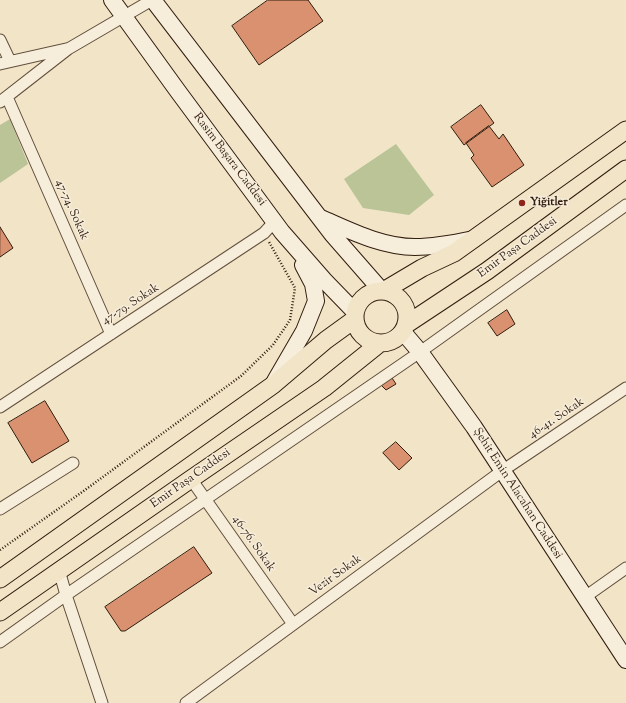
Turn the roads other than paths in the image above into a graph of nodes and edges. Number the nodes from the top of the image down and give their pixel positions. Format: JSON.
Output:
{"nodes":[{"id":1,"x":112,"y":0,"type":"edge"},
{"id":2,"x":152,"y":0,"type":"edge"},
{"id":3,"x":124,"y":16,"type":"junction"},
{"id":4,"x":0,"y":40,"type":"edge"},
{"id":5,"x":68,"y":49,"type":"junction"},
{"id":6,"x":5,"y":62,"type":"edge"},
{"id":7,"x":4,"y":99,"type":"edge"},
{"id":8,"x":626,"y":130,"type":"edge"},
{"id":9,"x":626,"y":169,"type":"edge"},
{"id":10,"x":626,"y":205,"type":"edge"},
{"id":11,"x":320,"y":217,"type":"junction"},
{"id":12,"x":274,"y":229,"type":"junction"},
{"id":13,"x":474,"y":239,"type":"junction"},
{"id":14,"x":383,"y":290,"type":"junction"},
{"id":15,"x":355,"y":316,"type":"junction"},
{"id":16,"x":405,"y":328,"type":"junction"},
{"id":17,"x":111,"y":334,"type":"junction"},
{"id":18,"x":380,"y":343,"type":"junction"},
{"id":19,"x":420,"y":352,"type":"junction"},
{"id":20,"x":273,"y":385,"type":"junction"},
{"id":21,"x":626,"y":388,"type":"edge"},
{"id":22,"x":0,"y":407,"type":"edge"},
{"id":23,"x":73,"y":463,"type":"dead end"},
{"id":24,"x":502,"y":471,"type":"junction"},
{"id":25,"x":191,"y":479,"type":"junction"},
{"id":26,"x":206,"y":499,"type":"junction"},
{"id":27,"x":0,"y":509,"type":"edge"},
{"id":28,"x":626,"y":568,"type":"edge"},
{"id":29,"x":59,"y":570,"type":"junction"},
{"id":30,"x":0,"y":579,"type":"edge"},
{"id":31,"x":66,"y":595,"type":"junction"},
{"id":32,"x":585,"y":597,"type":"junction"},
{"id":33,"x":0,"y":612,"type":"edge"},
{"id":34,"x":293,"y":624,"type":"junction"},
{"id":35,"x":0,"y":642,"type":"edge"},
{"id":36,"x":626,"y":660,"type":"edge"},
{"id":37,"x":102,"y":703,"type":"edge"},
{"id":38,"x":186,"y":703,"type":"edge"}],
"edges":[{"from":1,"to":3,"type":"street","name":"Rasim Başara Caddesi"},
{"from":2,"to":3,"type":"street"},
{"from":2,"to":11,"type":"street"},
{"from":3,"to":5,"type":"street"},
{"from":3,"to":12,"type":"street","name":"Rasim Başara Caddesi"},
{"from":4,"to":6,"type":"street"},
{"from":5,"to":6,"type":"street"},
{"from":5,"to":7,"type":"street"},
{"from":7,"to":17,"type":"street","name":"47-74. Sokak"},
{"from":8,"to":13,"type":"main road"},
{"from":9,"to":16,"type":"main road","name":"Emir Paşa Caddesi"},
{"from":10,"to":19,"type":"street"},
{"from":11,"to":13,"type":"street"},
{"from":11,"to":14,"type":"street"},
{"from":12,"to":15,"type":"street","name":"Rasim Başara Caddesi"},
{"from":12,"to":17,"type":"street","name":"47-79. Sokak"},
{"from":12,"to":20,"type":"street"},
{"from":13,"to":14,"type":"main road"},
{"from":14,"to":15,"type":"main road"},
{"from":14,"to":16,"type":"main road"},
{"from":15,"to":18,"type":"main road"},
{"from":15,"to":20,"type":"main road"},
{"from":16,"to":18,"type":"main road"},
{"from":16,"to":19,"type":"street","name":"Şehit Emin Alacahan Caddesi"},
{"from":17,"to":22,"type":"street","name":"47-79. Sokak"},
{"from":18,"to":25,"type":"main road","name":"Emir Paşa Caddesi"},
{"from":19,"to":24,"type":"street","name":"Şehit Emin Alacahan Caddesi"},
{"from":19,"to":26,"type":"street"},
{"from":20,"to":30,"type":"main road"},
{"from":21,"to":24,"type":"street","name":"46-41. Sokak"},
{"from":23,"to":27,"type":"street"},
{"from":24,"to":32,"type":"street","name":"Şehit Emin Alacahan Caddesi"},
{"from":24,"to":34,"type":"street","name":"Vezir Sokak"},
{"from":25,"to":26,"type":"street","name":"46-76. Sokak"},
{"from":25,"to":29,"type":"main road","name":"Emir Paşa Caddesi"},
{"from":26,"to":31,"type":"street"},
{"from":26,"to":34,"type":"street","name":"46-76. Sokak"},
{"from":28,"to":32,"type":"street"},
{"from":29,"to":31,"type":"street"},
{"from":29,"to":33,"type":"main road","name":"Emir Paşa Caddesi"},
{"from":31,"to":35,"type":"street"},
{"from":31,"to":37,"type":"street"},
{"from":32,"to":36,"type":"street","name":"Şehit Emin Alacahan Caddesi"},
{"from":34,"to":38,"type":"street","name":"Vezir Sokak"}]}
